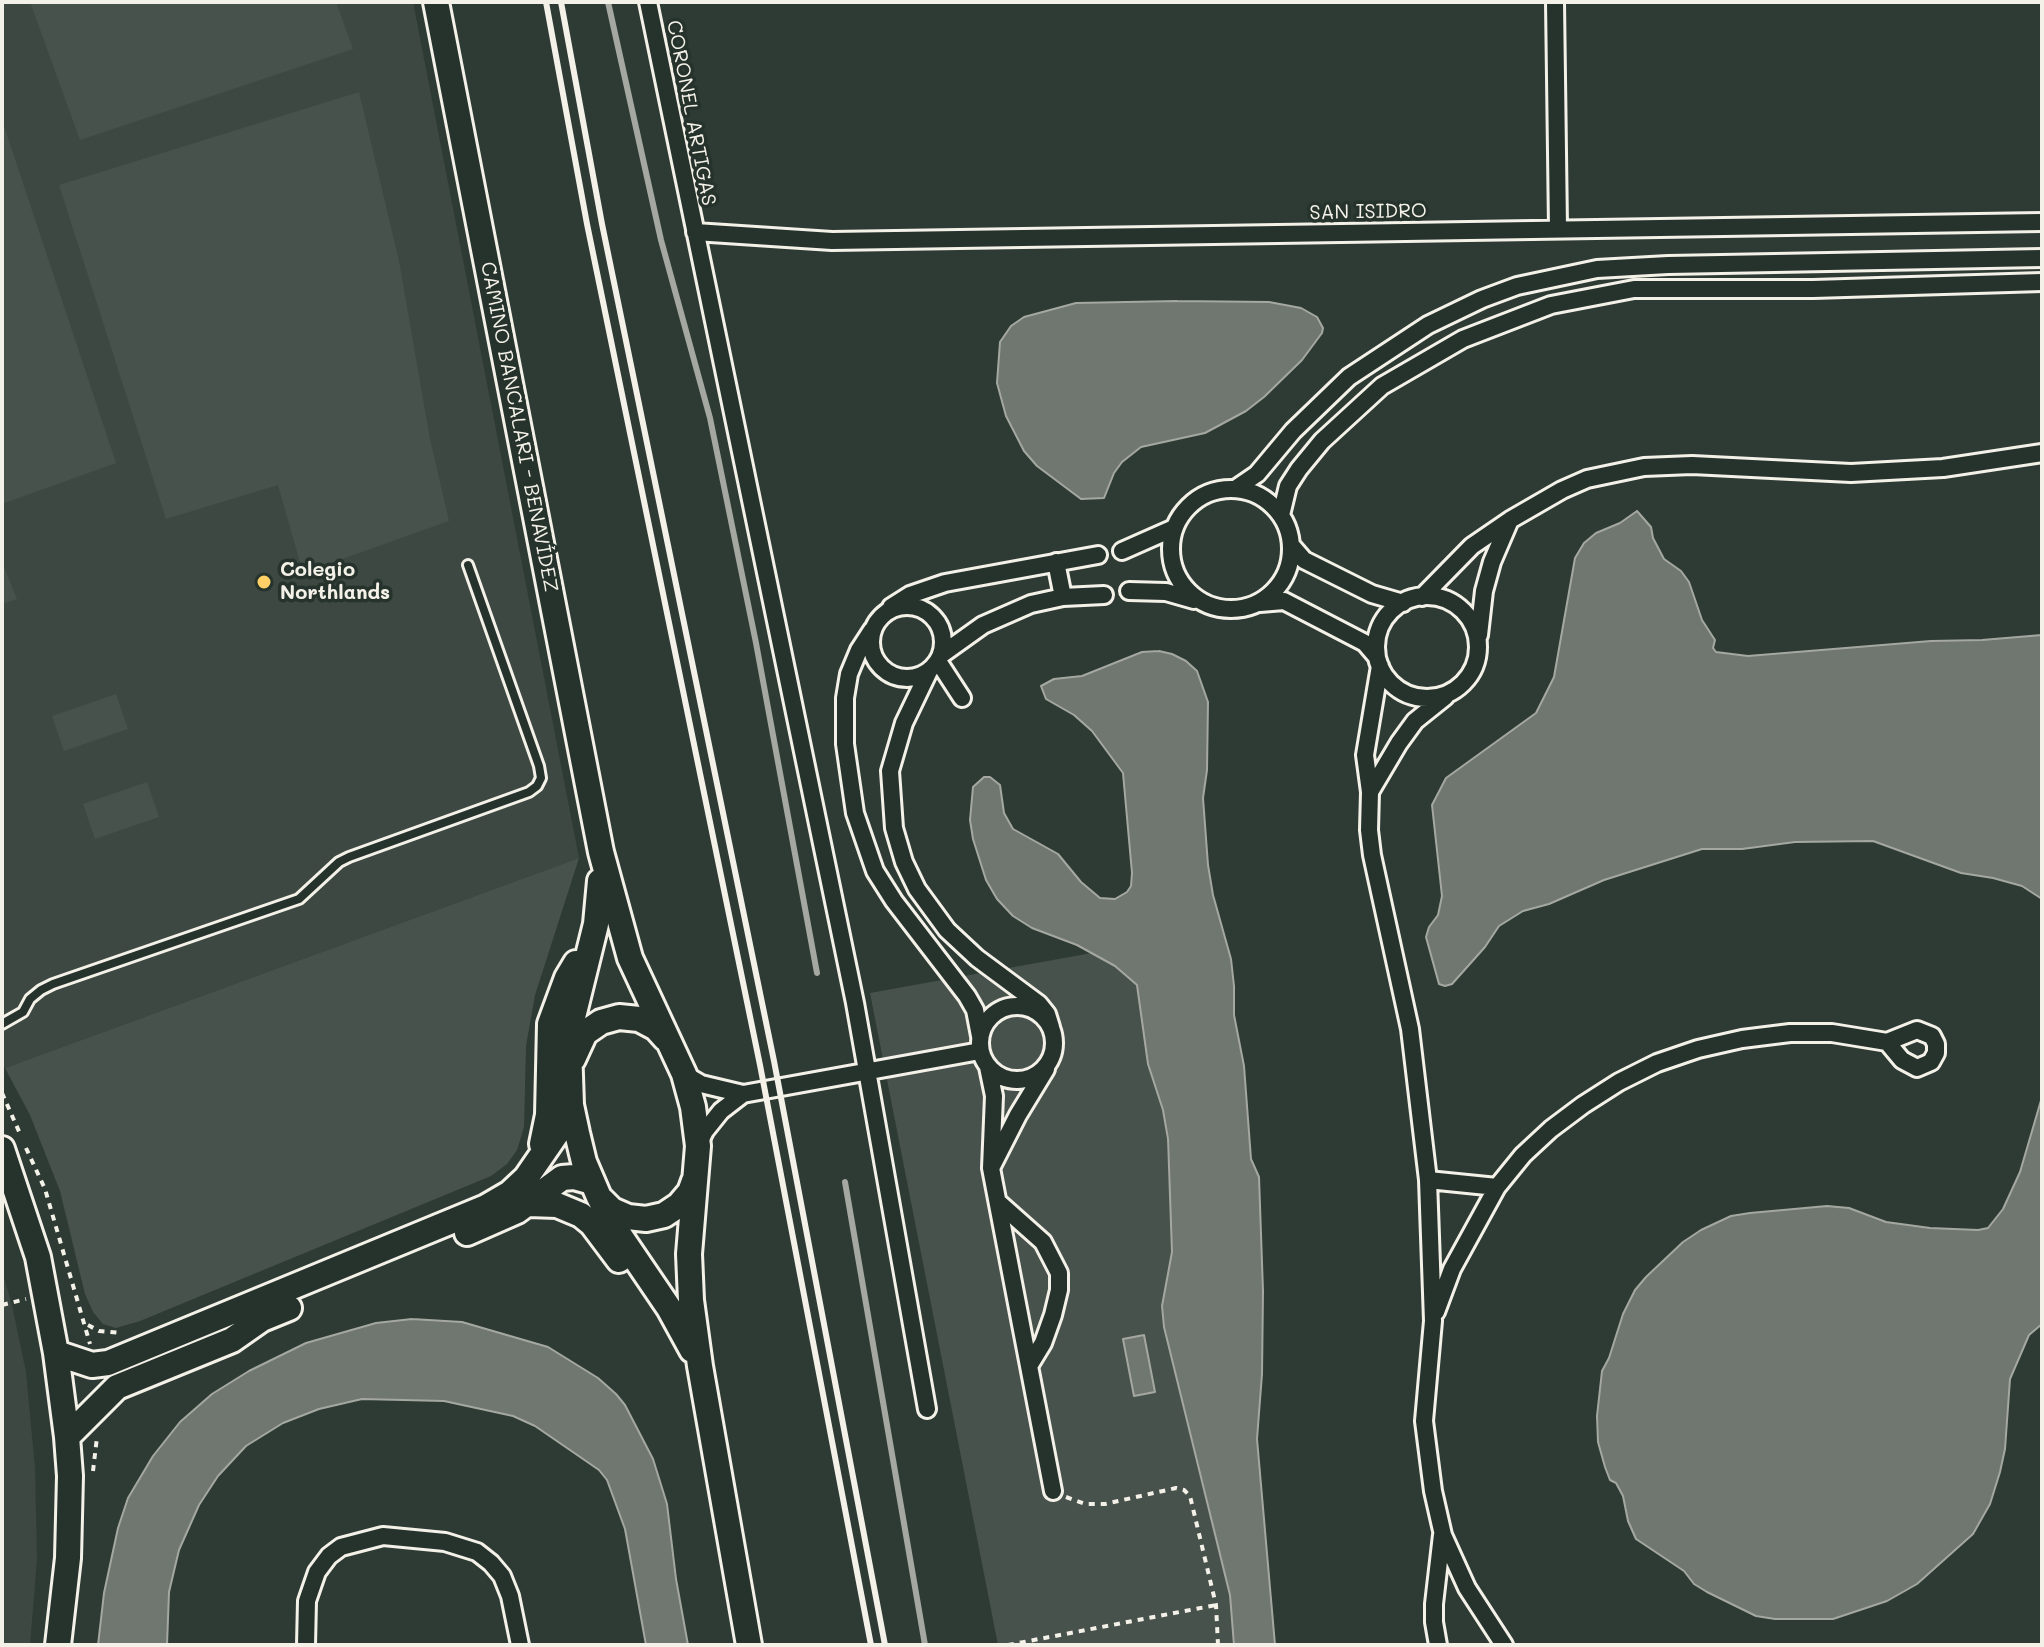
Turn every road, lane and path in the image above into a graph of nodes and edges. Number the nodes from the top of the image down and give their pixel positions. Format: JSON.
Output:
{"nodes":[{"id":1,"x":436,"y":2,"type":"edge"},
{"id":2,"x":648,"y":2,"type":"edge"},
{"id":3,"x":1555,"y":2,"type":"edge"},
{"id":4,"x":2042,"y":222,"type":"edge"},
{"id":5,"x":1558,"y":228,"type":"junction"},
{"id":6,"x":695,"y":232,"type":"junction"},
{"id":7,"x":2042,"y":258,"type":"edge"},
{"id":8,"x":1632,"y":267,"type":"junction"},
{"id":9,"x":2042,"y":282,"type":"edge"},
{"id":10,"x":1634,"y":289,"type":"junction"},
{"id":11,"x":2042,"y":453,"type":"edge"},
{"id":12,"x":1235,"y":489,"type":"junction"},
{"id":13,"x":1281,"y":515,"type":"junction"},
{"id":14,"x":1510,"y":520,"type":"junction"},
{"id":15,"x":1174,"y":528,"type":"junction"},
{"id":16,"x":1291,"y":545,"type":"junction"},
{"id":17,"x":1122,"y":551,"type":"dead end"},
{"id":18,"x":1098,"y":555,"type":"dead end"},
{"id":19,"x":1056,"y":562,"type":"junction"},
{"id":20,"x":468,"y":565,"type":"dead end"},
{"id":21,"x":1129,"y":591,"type":"dead end"},
{"id":22,"x":1104,"y":595,"type":"dead end"},
{"id":23,"x":1063,"y":597,"type":"junction"},
{"id":24,"x":1422,"y":597,"type":"junction"},
{"id":25,"x":1201,"y":603,"type":"junction"},
{"id":26,"x":1258,"y":603,"type":"junction"},
{"id":27,"x":1403,"y":603,"type":"junction"},
{"id":28,"x":883,"y":614,"type":"junction"},
{"id":29,"x":872,"y":630,"type":"junction"},
{"id":30,"x":1478,"y":644,"type":"junction"},
{"id":31,"x":936,"y":662,"type":"junction"},
{"id":32,"x":1379,"y":662,"type":"junction"},
{"id":33,"x":1450,"y":693,"type":"junction"},
{"id":34,"x":962,"y":698,"type":"dead end"},
{"id":35,"x":1370,"y":792,"type":"junction"},
{"id":36,"x":601,"y":852,"type":"junction"},
{"id":37,"x":2,"y":879,"type":"edge"},
{"id":38,"x":2,"y":913,"type":"edge"},
{"id":39,"x":590,"y":941,"type":"junction"},
{"id":40,"x":2,"y":1024,"type":"edge"},
{"id":41,"x":1051,"y":1027,"type":"junction"},
{"id":42,"x":669,"y":1042,"type":"junction"},
{"id":43,"x":1887,"y":1042,"type":"dead end"},
{"id":44,"x":980,"y":1043,"type":"junction"},
{"id":45,"x":1049,"y":1063,"type":"junction"},
{"id":46,"x":988,"y":1067,"type":"junction"},
{"id":47,"x":570,"y":1068,"type":"junction"},
{"id":48,"x":866,"y":1072,"type":"junction"},
{"id":49,"x":684,"y":1074,"type":"junction"},
{"id":50,"x":743,"y":1094,"type":"junction"},
{"id":51,"x":571,"y":1105,"type":"junction"},
{"id":52,"x":698,"y":1146,"type":"junction"},
{"id":53,"x":2,"y":1149,"type":"edge"},
{"id":54,"x":538,"y":1160,"type":"junction"},
{"id":55,"x":991,"y":1168,"type":"junction"},
{"id":56,"x":697,"y":1175,"type":"junction"},
{"id":57,"x":1428,"y":1180,"type":"junction"},
{"id":58,"x":1497,"y":1187,"type":"junction"},
{"id":59,"x":595,"y":1190,"type":"junction"},
{"id":60,"x":998,"y":1202,"type":"junction"},
{"id":61,"x":528,"y":1204,"type":"junction"},
{"id":62,"x":669,"y":1308,"type":"junction"},
{"id":63,"x":1433,"y":1321,"type":"junction"},
{"id":64,"x":56,"y":1353,"type":"junction"},
{"id":65,"x":700,"y":1366,"type":"junction"},
{"id":66,"x":1029,"y":1366,"type":"junction"},
{"id":67,"x":927,"y":1409,"type":"dead end"},
{"id":68,"x":67,"y":1437,"type":"junction"},
{"id":69,"x":1053,"y":1491,"type":"joint"},
{"id":70,"x":1442,"y":1530,"type":"junction"},
{"id":71,"x":1216,"y":1605,"type":"junction"},
{"id":72,"x":58,"y":1645,"type":"edge"},
{"id":73,"x":306,"y":1645,"type":"edge"},
{"id":74,"x":520,"y":1645,"type":"edge"},
{"id":75,"x":749,"y":1645,"type":"edge"},
{"id":76,"x":1008,"y":1645,"type":"edge"},
{"id":77,"x":1218,"y":1645,"type":"edge"},
{"id":78,"x":1438,"y":1645,"type":"edge"},
{"id":79,"x":1504,"y":1645,"type":"edge"}],
"edges":[{"from":1,"to":36,"type":"main road","name":"CAMINO BANCALARI - BENAVÍDEZ"},
{"from":2,"to":6,"type":"street","name":"CORONEL ARTIGAS"},
{"from":3,"to":5,"type":"street"},
{"from":4,"to":5,"type":"street","name":"SAN ISIDRO"},
{"from":5,"to":6,"type":"street","name":"SAN ISIDRO"},
{"from":6,"to":48,"type":"street","name":"CORONEL ARTIGAS"},
{"from":7,"to":8,"type":"street"},
{"from":8,"to":10,"type":"street"},
{"from":8,"to":12,"type":"street"},
{"from":9,"to":10,"type":"street"},
{"from":10,"to":13,"type":"street"},
{"from":11,"to":14,"type":"street"},
{"from":12,"to":13,"type":"street"},
{"from":12,"to":15,"type":"street"},
{"from":13,"to":16,"type":"street"},
{"from":14,"to":24,"type":"street"},
{"from":14,"to":30,"type":"street"},
{"from":15,"to":17,"type":"street"},
{"from":15,"to":25,"type":"street"},
{"from":16,"to":26,"type":"street"},
{"from":16,"to":27,"type":"street"},
{"from":18,"to":19,"type":"street"},
{"from":19,"to":23,"type":"street"},
{"from":19,"to":28,"type":"street"},
{"from":20,"to":40,"type":"lane"},
{"from":21,"to":25,"type":"street"},
{"from":22,"to":23,"type":"street"},
{"from":23,"to":31,"type":"street"},
{"from":24,"to":27,"type":"street"},
{"from":24,"to":30,"type":"street"},
{"from":25,"to":26,"type":"street"},
{"from":26,"to":32,"type":"street"},
{"from":27,"to":32,"type":"street"},
{"from":28,"to":29,"type":"street"},
{"from":28,"to":31,"type":"street"},
{"from":29,"to":31,"type":"street"},
{"from":29,"to":44,"type":"street"},
{"from":30,"to":33,"type":"street"},
{"from":31,"to":34,"type":"street"},
{"from":31,"to":41,"type":"street"},
{"from":32,"to":33,"type":"street"},
{"from":32,"to":35,"type":"street"},
{"from":33,"to":35,"type":"street"},
{"from":35,"to":57,"type":"street"},
{"from":36,"to":39,"type":"main road","name":"CAMINO BANCALARI - BENAVÍDEZ"},
{"from":36,"to":42,"type":"main road","name":"CAMINO BANCALARI - BENAVÍDEZ"},
{"from":37,"to":38,"type":"path"},
{"from":39,"to":47,"type":"main road","name":"CAMINO BANCALARI - BENAVÍDEZ"},
{"from":39,"to":54,"type":"main road"},
{"from":41,"to":44,"type":"street"},
{"from":41,"to":45,"type":"street"},
{"from":42,"to":47,"type":"main road"},
{"from":42,"to":49,"type":"main road","name":"CAMINO BANCALARI - BENAVÍDEZ"},
{"from":43,"to":58,"type":"street"},
{"from":44,"to":46,"type":"street"},
{"from":44,"to":48,"type":"street"},
{"from":45,"to":46,"type":"street"},
{"from":45,"to":55,"type":"street"},
{"from":46,"to":55,"type":"street"},
{"from":47,"to":51,"type":"main road","name":"CAMINO BANCALARI - BENAVÍDEZ"},
{"from":48,"to":50,"type":"street"},
{"from":48,"to":67,"type":"street","name":"CORONEL ARTIGAS"},
{"from":49,"to":50,"type":"street"},
{"from":49,"to":52,"type":"main road","name":"CAMINO BANCALARI - BENAVÍDEZ"},
{"from":50,"to":52,"type":"street"},
{"from":51,"to":54,"type":"main road"},
{"from":51,"to":59,"type":"main road","name":"CAMINO BANCALARI - BENAVÍDEZ"},
{"from":52,"to":56,"type":"main road","name":"CAMINO BANCALARI - BENAVÍDEZ"},
{"from":53,"to":64,"type":"main road"},
{"from":54,"to":64,"type":"main road"},
{"from":55,"to":60,"type":"street"},
{"from":56,"to":59,"type":"main road"},
{"from":56,"to":65,"type":"main road","name":"CAMINO BANCALARI - BENAVÍDEZ"},
{"from":57,"to":58,"type":"street"},
{"from":57,"to":63,"type":"street"},
{"from":58,"to":63,"type":"street"},
{"from":59,"to":61,"type":"main road"},
{"from":59,"to":62,"type":"main road","name":"CAMINO BANCALARI - BENAVÍDEZ"},
{"from":60,"to":66,"type":"street"},
{"from":60,"to":66,"type":"street"},
{"from":61,"to":62,"type":"main road"},
{"from":61,"to":68,"type":"main road"},
{"from":62,"to":65,"type":"main road","name":"CAMINO BANCALARI - BENAVÍDEZ"},
{"from":63,"to":70,"type":"street"},
{"from":64,"to":68,"type":"main road"},
{"from":65,"to":75,"type":"main road","name":"CAMINO BANCALARI - BENAVÍDEZ"},
{"from":66,"to":69,"type":"street"},
{"from":68,"to":72,"type":"main road"},
{"from":69,"to":71,"type":"path"},
{"from":70,"to":78,"type":"street"},
{"from":70,"to":79,"type":"street"},
{"from":71,"to":76,"type":"path"},
{"from":71,"to":77,"type":"path"},
{"from":73,"to":74,"type":"street"}]}
